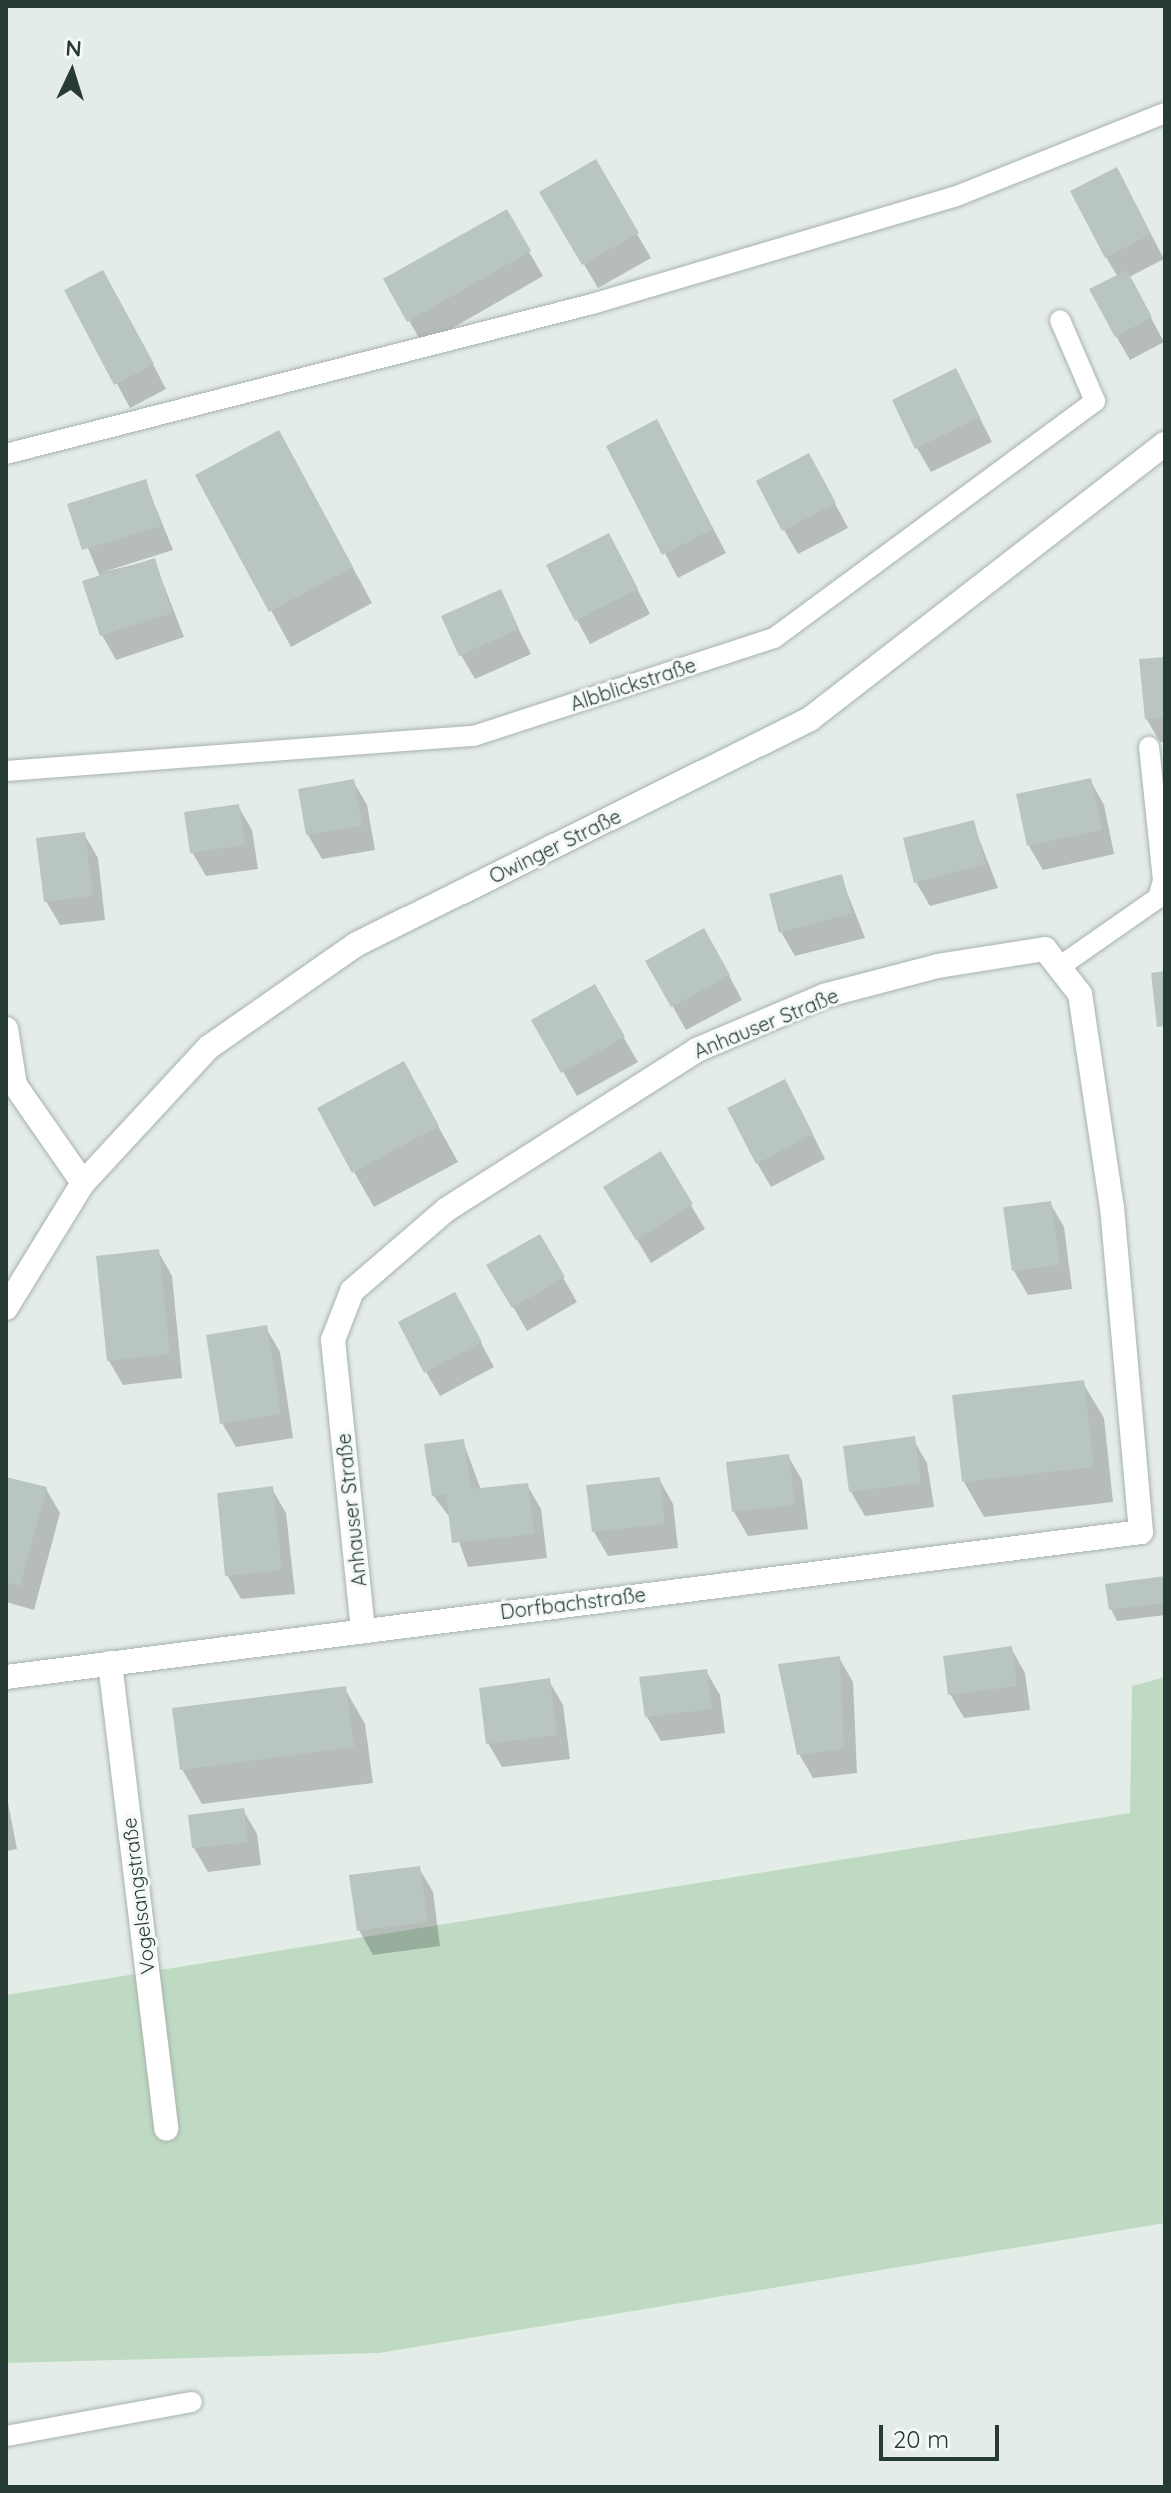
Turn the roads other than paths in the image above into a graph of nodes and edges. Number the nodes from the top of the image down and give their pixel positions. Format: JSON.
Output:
{"nodes":[{"id":1,"x":1165,"y":113,"type":"edge"},
{"id":2,"x":1060,"y":320,"type":"dead end"},
{"id":3,"x":1165,"y":444,"type":"edge"},
{"id":4,"x":6,"y":454,"type":"edge"},
{"id":5,"x":1149,"y":747,"type":"dead end"},
{"id":6,"x":6,"y":771,"type":"edge"},
{"id":7,"x":1059,"y":967,"type":"junction"},
{"id":8,"x":6,"y":1029,"type":"edge"},
{"id":9,"x":83,"y":1183,"type":"junction"},
{"id":10,"x":6,"y":1308,"type":"edge"},
{"id":11,"x":1141,"y":1532,"type":"joint"},
{"id":12,"x":363,"y":1629,"type":"junction"},
{"id":13,"x":110,"y":1663,"type":"junction"},
{"id":14,"x":6,"y":1677,"type":"edge"},
{"id":15,"x":166,"y":2129,"type":"dead end"},
{"id":16,"x":192,"y":2402,"type":"dead end"},
{"id":17,"x":6,"y":2436,"type":"edge"}],
"edges":[{"from":1,"to":4,"type":"lane"},
{"from":2,"to":6,"type":"lane","name":"Albblickstraße"},
{"from":3,"to":9,"type":"street","name":"Owinger Straße"},
{"from":5,"to":7,"type":"lane"},
{"from":7,"to":11,"type":"street","name":"Anhauser Straße"},
{"from":7,"to":12,"type":"street","name":"Anhauser Straße"},
{"from":8,"to":9,"type":"street"},
{"from":9,"to":10,"type":"street","name":"Owinger Straße"},
{"from":11,"to":12,"type":"street","name":"Dorfbachstraße"},
{"from":12,"to":13,"type":"street","name":"Dorfbachstraße"},
{"from":13,"to":14,"type":"street","name":"Dorfbachstraße"},
{"from":13,"to":15,"type":"street","name":"Vogelsangstraße"},
{"from":16,"to":17,"type":"lane"}]}
